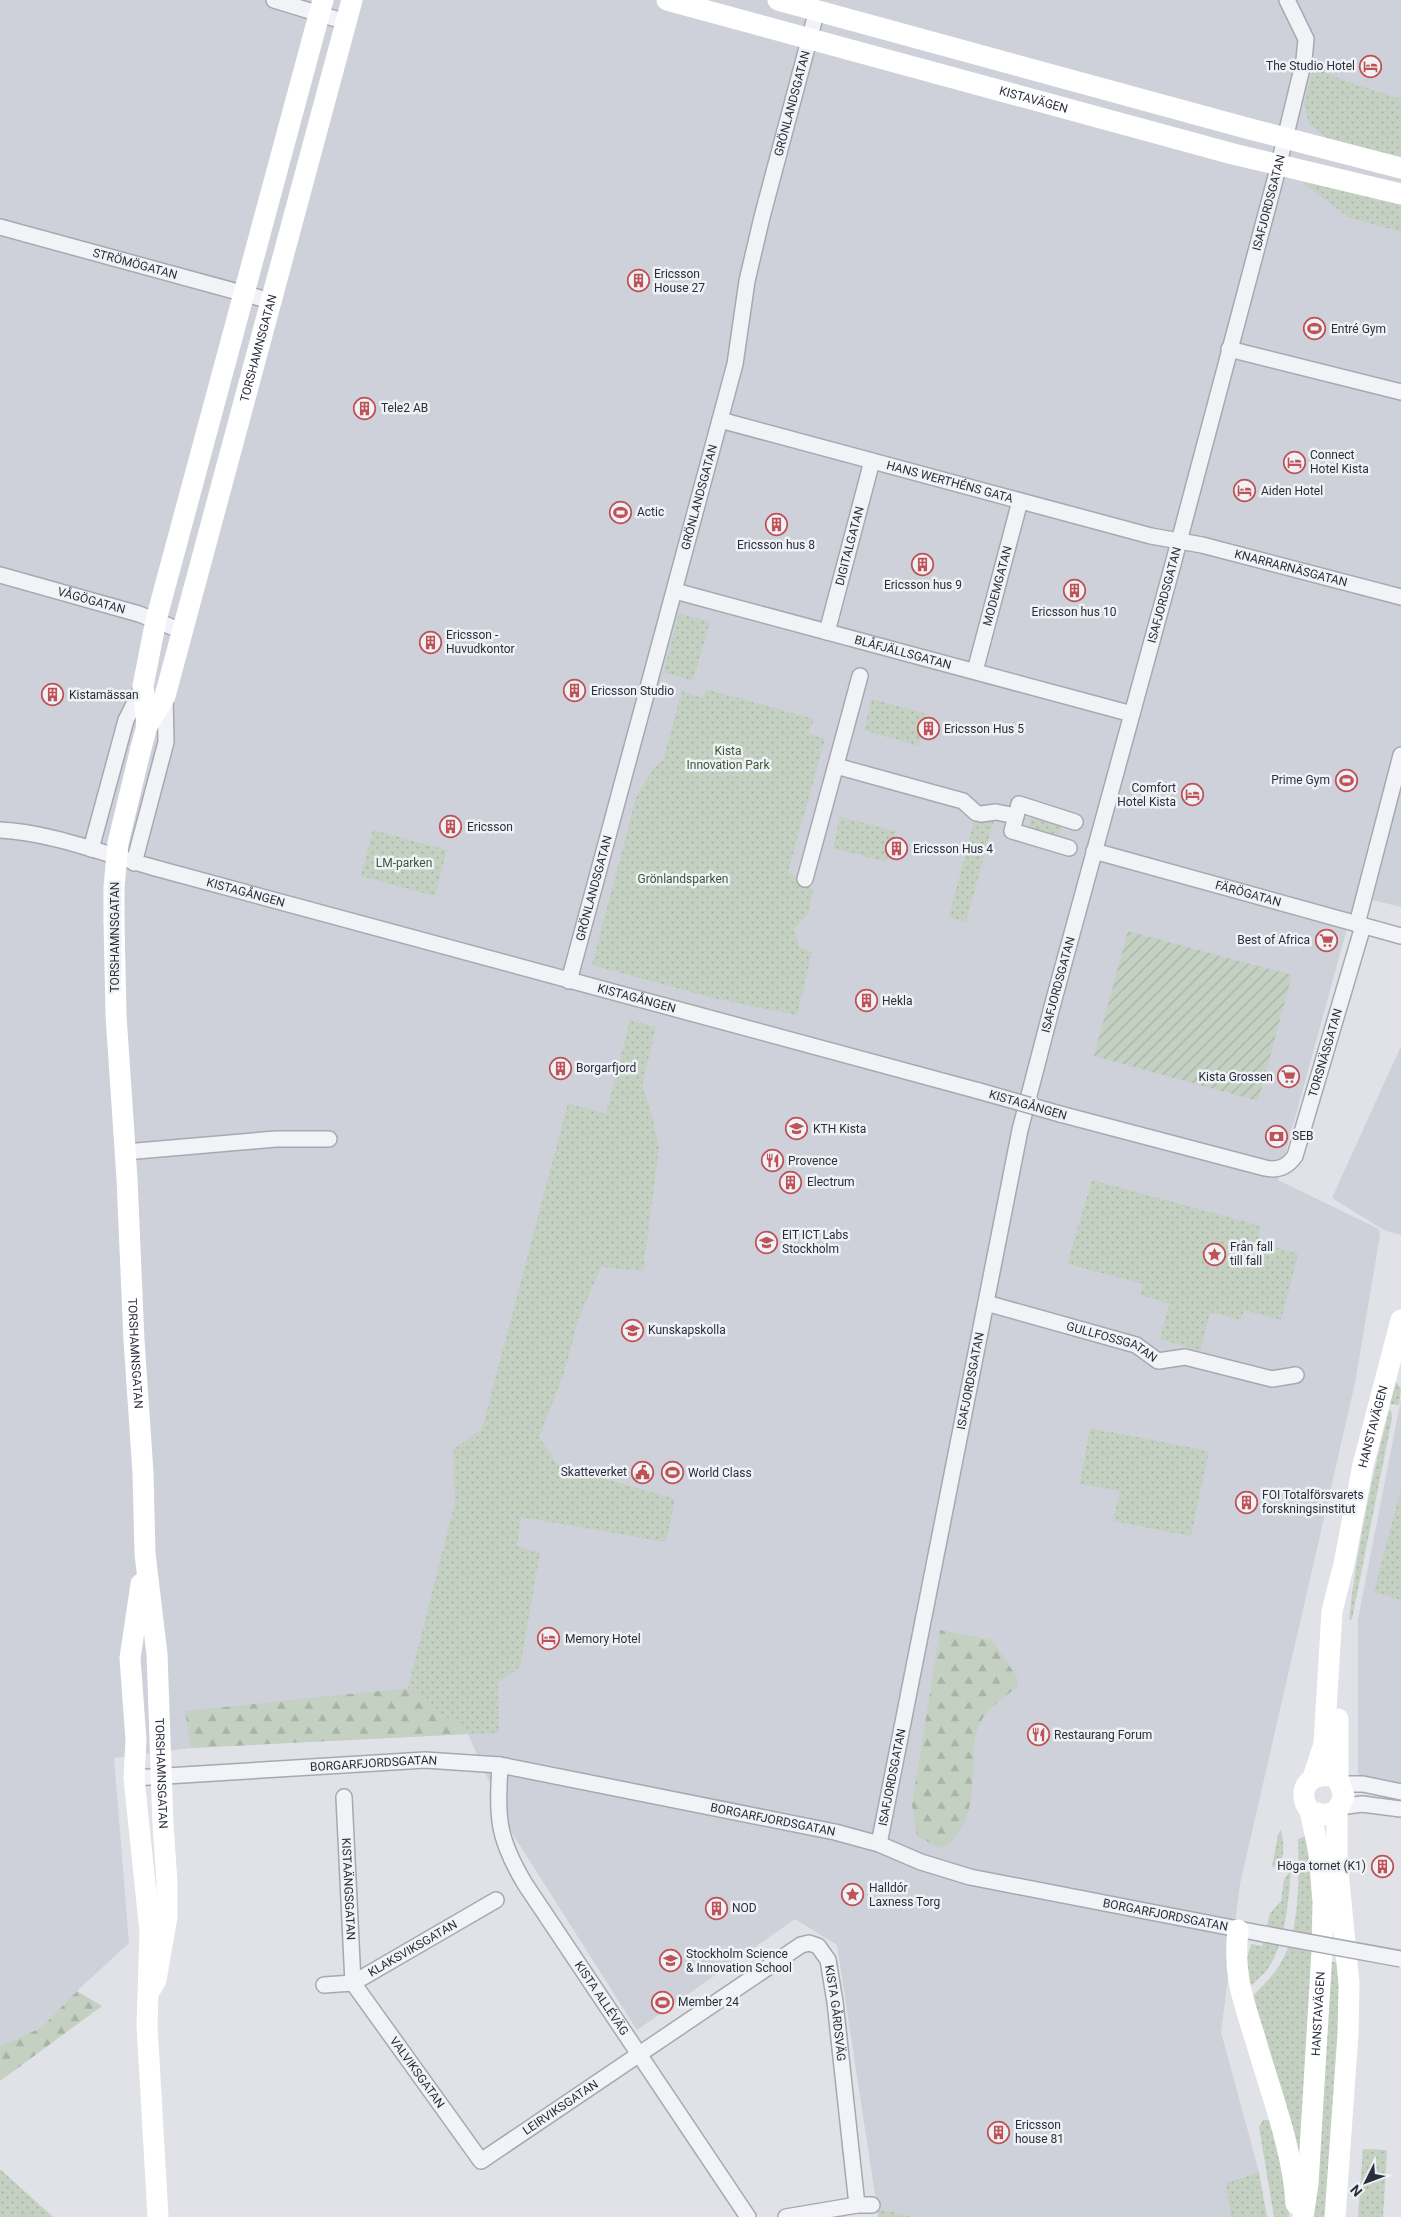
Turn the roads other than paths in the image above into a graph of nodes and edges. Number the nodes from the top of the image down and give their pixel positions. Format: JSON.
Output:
{"nodes":[{"id":1,"x":274,"y":0,"type":"edge"},
{"id":2,"x":352,"y":0,"type":"edge"},
{"id":3,"x":667,"y":0,"type":"edge"},
{"id":4,"x":778,"y":0,"type":"edge"},
{"id":5,"x":1287,"y":0,"type":"edge"},
{"id":6,"x":321,"y":7,"type":"edge"},
{"id":7,"x":817,"y":10,"type":"junction"},
{"id":8,"x":346,"y":22,"type":"junction"},
{"id":9,"x":810,"y":39,"type":"junction"},
{"id":10,"x":981,"y":55,"type":"junction"},
{"id":11,"x":974,"y":84,"type":"junction"},
{"id":12,"x":1130,"y":96,"type":"junction"},
{"id":13,"x":1122,"y":124,"type":"junction"},
{"id":14,"x":1284,"y":137,"type":"junction"},
{"id":15,"x":1278,"y":165,"type":"junction"},
{"id":16,"x":1401,"y":168,"type":"edge"},
{"id":17,"x":1401,"y":194,"type":"edge"},
{"id":18,"x":0,"y":227,"type":"edge"},
{"id":19,"x":243,"y":294,"type":"junction"},
{"id":20,"x":271,"y":301,"type":"junction"},
{"id":21,"x":1229,"y":349,"type":"junction"},
{"id":22,"x":1401,"y":392,"type":"edge"},
{"id":23,"x":720,"y":420,"type":"junction"},
{"id":24,"x":872,"y":461,"type":"junction"},
{"id":25,"x":1020,"y":501,"type":"junction"},
{"id":26,"x":1179,"y":541,"type":"junction"},
{"id":27,"x":0,"y":575,"type":"edge"},
{"id":28,"x":675,"y":591,"type":"junction"},
{"id":29,"x":1401,"y":597,"type":"edge"},
{"id":30,"x":156,"y":620,"type":"junction"},
{"id":31,"x":182,"y":631,"type":"junction"},
{"id":32,"x":828,"y":632,"type":"junction"},
{"id":33,"x":975,"y":671,"type":"junction"},
{"id":34,"x":860,"y":676,"type":"dead end"},
{"id":35,"x":143,"y":686,"type":"junction"},
{"id":36,"x":165,"y":696,"type":"junction"},
{"id":37,"x":1132,"y":714,"type":"junction"},
{"id":38,"x":147,"y":726,"type":"junction"},
{"id":39,"x":1401,"y":755,"type":"edge"},
{"id":40,"x":836,"y":766,"type":"junction"},
{"id":41,"x":1016,"y":816,"type":"junction"},
{"id":42,"x":1075,"y":822,"type":"dead end"},
{"id":43,"x":0,"y":830,"type":"edge"},
{"id":44,"x":1069,"y":848,"type":"dead end"},
{"id":45,"x":91,"y":849,"type":"junction"},
{"id":46,"x":1094,"y":851,"type":"junction"},
{"id":47,"x":134,"y":863,"type":"junction"},
{"id":48,"x":805,"y":879,"type":"dead end"},
{"id":49,"x":1360,"y":925,"type":"junction"},
{"id":50,"x":1401,"y":936,"type":"edge"},
{"id":51,"x":569,"y":982,"type":"junction"},
{"id":52,"x":329,"y":1139,"type":"dead end"},
{"id":53,"x":125,"y":1152,"type":"junction"},
{"id":54,"x":1273,"y":1170,"type":"joint"},
{"id":55,"x":986,"y":1303,"type":"junction"},
{"id":56,"x":1401,"y":1320,"type":"edge"},
{"id":57,"x":1296,"y":1375,"type":"dead end"},
{"id":58,"x":145,"y":1554,"type":"junction"},
{"id":59,"x":1344,"y":1564,"type":"junction"},
{"id":60,"x":500,"y":1765,"type":"junction"},
{"id":61,"x":163,"y":1777,"type":"junction"},
{"id":62,"x":134,"y":1778,"type":"junction"},
{"id":63,"x":1313,"y":1778,"type":"junction"},
{"id":64,"x":1340,"y":1782,"type":"junction"},
{"id":65,"x":1401,"y":1792,"type":"edge"},
{"id":66,"x":344,"y":1797,"type":"dead end"},
{"id":67,"x":1339,"y":1809,"type":"junction"},
{"id":68,"x":1401,"y":1809,"type":"edge"},
{"id":69,"x":1310,"y":1811,"type":"junction"},
{"id":70,"x":879,"y":1844,"type":"junction"},
{"id":71,"x":496,"y":1900,"type":"dead end"},
{"id":72,"x":1238,"y":1930,"type":"junction"},
{"id":73,"x":1401,"y":1959,"type":"edge"},
{"id":74,"x":353,"y":1983,"type":"junction"},
{"id":75,"x":324,"y":1985,"type":"dead end"},
{"id":76,"x":150,"y":1990,"type":"junction"},
{"id":77,"x":640,"y":2055,"type":"junction"},
{"id":78,"x":481,"y":2161,"type":"joint"},
{"id":79,"x":158,"y":2217,"type":"edge"},
{"id":80,"x":748,"y":2217,"type":"edge"},
{"id":81,"x":786,"y":2217,"type":"edge"},
{"id":82,"x":1297,"y":2217,"type":"edge"},
{"id":83,"x":1304,"y":2217,"type":"edge"},
{"id":84,"x":1334,"y":2217,"type":"edge"}],
"edges":[{"from":1,"to":6,"type":"street"},
{"from":2,"to":8,"type":"street","name":"TORSHAMNSGATAN"},
{"from":3,"to":9,"type":"street","name":"KISTAVÄGEN"},
{"from":4,"to":7,"type":"street"},
{"from":5,"to":14,"type":"street","name":"ISAFJORDSGATAN"},
{"from":6,"to":8,"type":"street"},
{"from":6,"to":19,"type":"street","name":"TORSHAMNSGATAN"},
{"from":7,"to":9,"type":"street","name":"GRÖNLANDSGATAN"},
{"from":7,"to":10,"type":"street"},
{"from":8,"to":20,"type":"street","name":"TORSHAMNSGATAN"},
{"from":9,"to":11,"type":"street","name":"KISTAVÄGEN"},
{"from":9,"to":23,"type":"street","name":"GRÖNLANDSGATAN"},
{"from":10,"to":11,"type":"street"},
{"from":10,"to":12,"type":"street"},
{"from":11,"to":13,"type":"street","name":"KISTAVÄGEN"},
{"from":12,"to":13,"type":"street"},
{"from":12,"to":14,"type":"street"},
{"from":13,"to":15,"type":"street","name":"KISTAVÄGEN"},
{"from":14,"to":15,"type":"street","name":"ISAFJORDSGATAN"},
{"from":14,"to":16,"type":"street"},
{"from":15,"to":17,"type":"street","name":"KISTAVÄGEN"},
{"from":15,"to":21,"type":"street","name":"ISAFJORDSGATAN"},
{"from":18,"to":19,"type":"street","name":"STRÖMÖGATAN"},
{"from":19,"to":20,"type":"street","name":"STRÖMÖGATAN"},
{"from":19,"to":30,"type":"street","name":"TORSHAMNSGATAN"},
{"from":20,"to":31,"type":"street","name":"TORSHAMNSGATAN"},
{"from":21,"to":22,"type":"street"},
{"from":21,"to":26,"type":"street","name":"ISAFJORDSGATAN"},
{"from":23,"to":24,"type":"street","name":"HANS WERTHÉNS GATA"},
{"from":23,"to":28,"type":"street","name":"GRÖNLANDSGATAN"},
{"from":24,"to":25,"type":"street","name":"HANS WERTHÉNS GATA"},
{"from":24,"to":32,"type":"street","name":"DIGITALGATAN"},
{"from":25,"to":26,"type":"street","name":"HANS WERTHÉNS GATA"},
{"from":25,"to":33,"type":"street","name":"MODEMGATAN"},
{"from":26,"to":29,"type":"street","name":"KNARRARNÄSGATAN"},
{"from":26,"to":37,"type":"street","name":"ISAFJORDSGATAN"},
{"from":27,"to":30,"type":"street","name":"VÅGÖGATAN"},
{"from":28,"to":32,"type":"street","name":"BLÅFJÄLLSGATAN"},
{"from":28,"to":51,"type":"street","name":"GRÖNLANDSGATAN"},
{"from":30,"to":31,"type":"street","name":"VÅGÖGATAN"},
{"from":30,"to":35,"type":"street","name":"TORSHAMNSGATAN"},
{"from":31,"to":36,"type":"street","name":"TORSHAMNSGATAN"},
{"from":32,"to":33,"type":"street","name":"BLÅFJÄLLSGATAN"},
{"from":33,"to":37,"type":"street","name":"BLÅFJÄLLSGATAN"},
{"from":34,"to":40,"type":"street"},
{"from":35,"to":38,"type":"street","name":"TORSHAMNSGATAN"},
{"from":35,"to":45,"type":"street","name":"TORSHAMNSGATAN"},
{"from":36,"to":38,"type":"street","name":"TORSHAMNSGATAN"},
{"from":36,"to":47,"type":"street","name":"TORSHAMNSGATAN"},
{"from":37,"to":46,"type":"street","name":"ISAFJORDSGATAN"},
{"from":38,"to":53,"type":"street","name":"TORSHAMNSGATAN","bridge":true},
{"from":39,"to":49,"type":"street"},
{"from":40,"to":41,"type":"street"},
{"from":40,"to":48,"type":"street"},
{"from":41,"to":42,"type":"street"},
{"from":41,"to":44,"type":"street"},
{"from":43,"to":45,"type":"street","name":"KISTAGÅNGEN"},
{"from":45,"to":47,"type":"street","name":"KISTAGÅNGEN"},
{"from":46,"to":49,"type":"street","name":"FÄRÖGATAN"},
{"from":46,"to":55,"type":"street","name":"ISAFJORDSGATAN"},
{"from":47,"to":51,"type":"street","name":"KISTAGÅNGEN"},
{"from":49,"to":50,"type":"street","name":"FÄRÖGATAN"},
{"from":49,"to":54,"type":"street","name":"TORSNÄSGATAN"},
{"from":51,"to":54,"type":"street","name":"KISTAGÅNGEN","bridge":true},
{"from":52,"to":53,"type":"street"},
{"from":53,"to":58,"type":"street","name":"TORSHAMNSGATAN"},
{"from":55,"to":57,"type":"street","name":"GULLFOSSGATAN"},
{"from":55,"to":70,"type":"street","name":"ISAFJORDSGATAN"},
{"from":56,"to":59,"type":"street","name":"HANSTAVÄGEN"},
{"from":58,"to":61,"type":"street","name":"TORSHAMNSGATAN"},
{"from":58,"to":62,"type":"street","name":"TORSHAMNSGATAN"},
{"from":59,"to":63,"type":"street","name":"HANSTAVÄGEN"},
{"from":59,"to":64,"type":"street","name":"HANSTAVÄGEN"},
{"from":60,"to":61,"type":"street","name":"BORGARFJORDSGATAN"},
{"from":60,"to":70,"type":"street","name":"BORGARFJORDSGATAN"},
{"from":60,"to":77,"type":"street","name":"KISTA ALLÉVÄG"},
{"from":61,"to":62,"type":"street","name":"BORGARFJORDSGATAN"},
{"from":61,"to":76,"type":"street","name":"TORSHAMNSGATAN"},
{"from":62,"to":76,"type":"street","name":"TORSHAMNSGATAN"},
{"from":63,"to":64,"type":"street"},
{"from":63,"to":69,"type":"street","name":"HANSTAVÄGEN"},
{"from":64,"to":65,"type":"street"},
{"from":64,"to":67,"type":"street","name":"HANSTAVÄGEN"},
{"from":66,"to":74,"type":"street","name":"KISTAÄNGSGATAN"},
{"from":67,"to":68,"type":"street"},
{"from":67,"to":69,"type":"street"},
{"from":67,"to":84,"type":"street","name":"HANSTAVÄGEN"},
{"from":69,"to":83,"type":"street","name":"HANSTAVÄGEN"},
{"from":70,"to":72,"type":"street","name":"BORGARFJORDSGATAN"},
{"from":71,"to":74,"type":"street","name":"KLAKSVIKSGATAN"},
{"from":72,"to":73,"type":"street","name":"BORGARFJORDSGATAN","bridge":true},
{"from":72,"to":82,"type":"street"},
{"from":74,"to":75,"type":"street","name":"KLAKSVIKSGATAN"},
{"from":74,"to":78,"type":"street","name":"VALVIKSGATAN"},
{"from":76,"to":79,"type":"street","name":"TORSHAMNSGATAN"},
{"from":77,"to":78,"type":"street","name":"LEIRVIKSGATAN"},
{"from":77,"to":80,"type":"street","name":"KISTA ALLÉVÄG"},
{"from":77,"to":81,"type":"street","name":"KISTA GÅRDSVÄG"}]}
